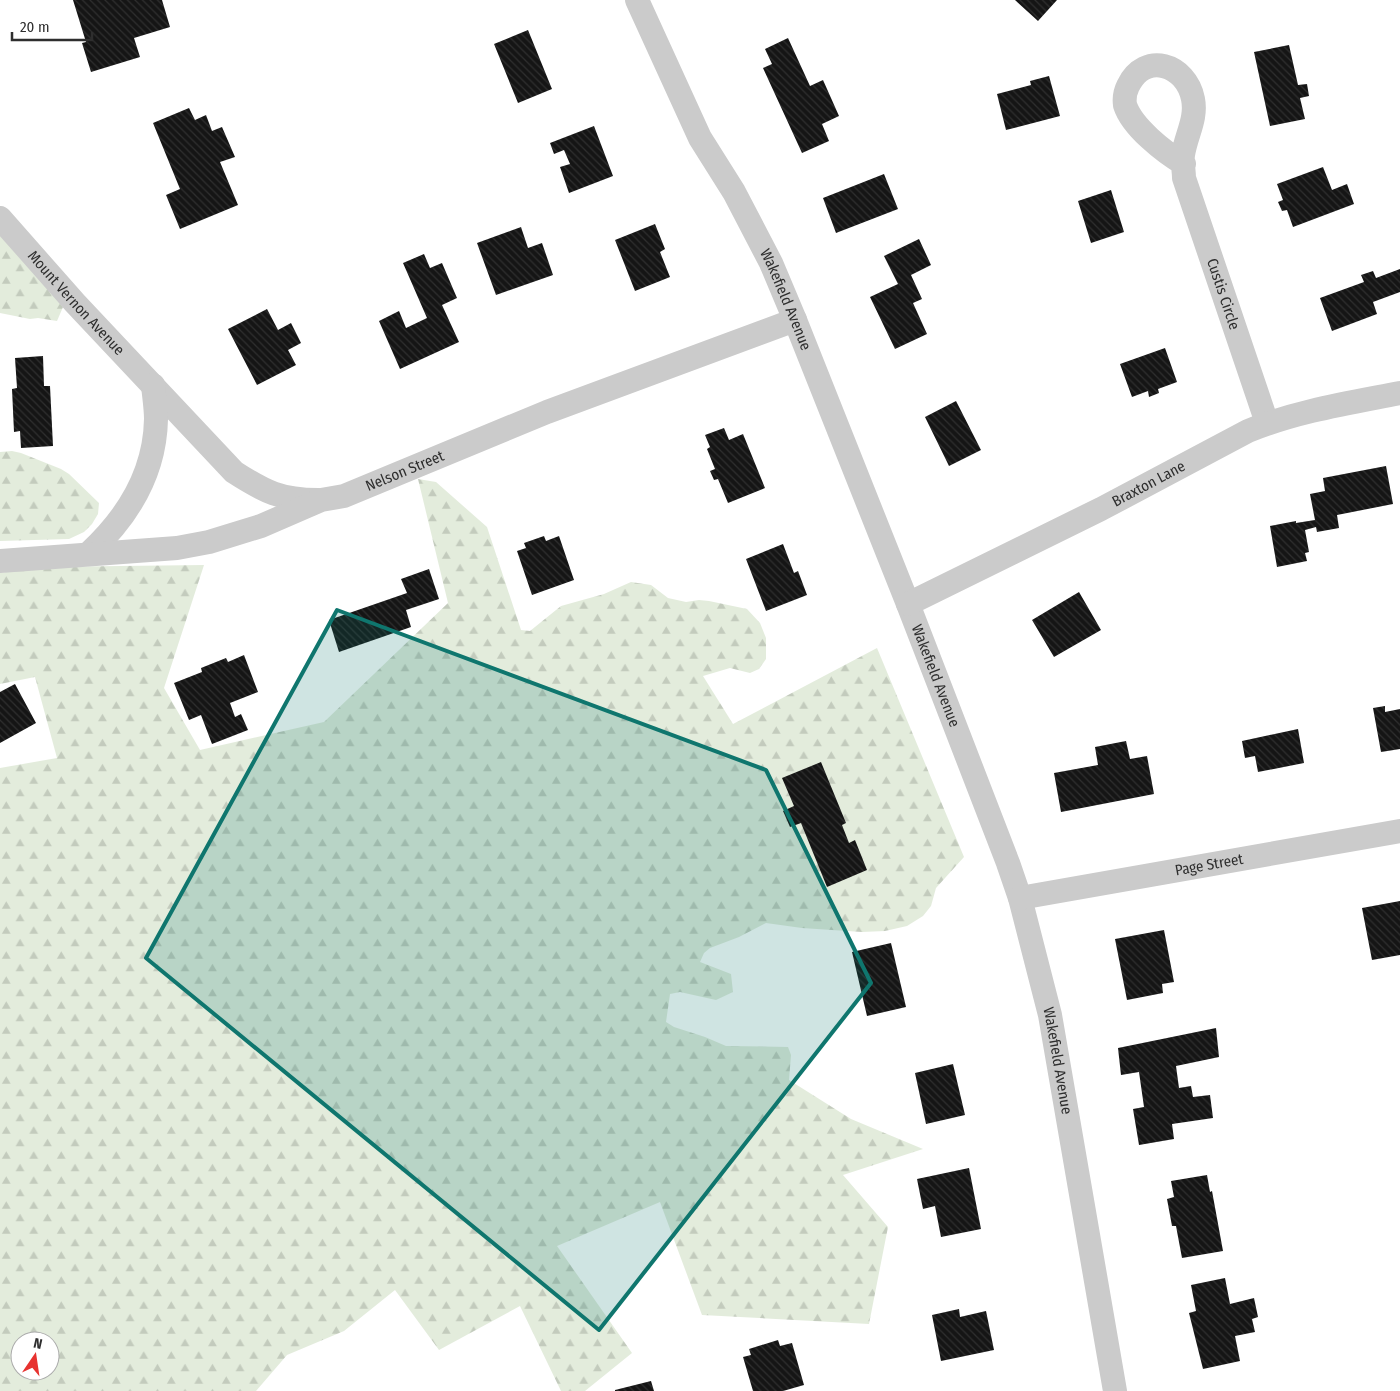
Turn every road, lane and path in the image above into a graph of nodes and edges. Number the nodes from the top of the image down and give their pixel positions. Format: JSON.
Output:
{"nodes":[{"id":1,"x":637,"y":0,"type":"edge"},
{"id":2,"x":1184,"y":164,"type":"dead end"},
{"id":3,"x":0,"y":218,"type":"edge"},
{"id":4,"x":795,"y":320,"type":"junction"},
{"id":5,"x":153,"y":385,"type":"junction"},
{"id":6,"x":1400,"y":394,"type":"edge"},
{"id":7,"x":1267,"y":423,"type":"junction"},
{"id":8,"x":321,"y":500,"type":"junction"},
{"id":9,"x":89,"y":553,"type":"junction"},
{"id":10,"x":0,"y":560,"type":"edge"},
{"id":11,"x":908,"y":604,"type":"junction"},
{"id":12,"x":1400,"y":831,"type":"edge"},
{"id":13,"x":1020,"y":898,"type":"junction"},
{"id":14,"x":1115,"y":1391,"type":"edge"}],
"edges":[{"from":1,"to":4,"type":"street","name":"Wakefield Avenue"},
{"from":2,"to":7,"type":"street","name":"Custis Circle"},
{"from":3,"to":5,"type":"street","name":"Mount Vernon Avenue"},
{"from":4,"to":8,"type":"street","name":"Nelson Street"},
{"from":4,"to":11,"type":"street","name":"Wakefield Avenue"},
{"from":5,"to":8,"type":"street","name":"Mount Vernon Avenue"},
{"from":5,"to":9,"type":"street"},
{"from":6,"to":7,"type":"street","name":"Braxton Lane"},
{"from":7,"to":11,"type":"street","name":"Braxton Lane"},
{"from":8,"to":9,"type":"street","name":"Nelson Street"},
{"from":9,"to":10,"type":"street","name":"Nelson Street"},
{"from":11,"to":13,"type":"street","name":"Wakefield Avenue"},
{"from":12,"to":13,"type":"street","name":"Page Street"},
{"from":13,"to":14,"type":"street","name":"Wakefield Avenue"}]}
